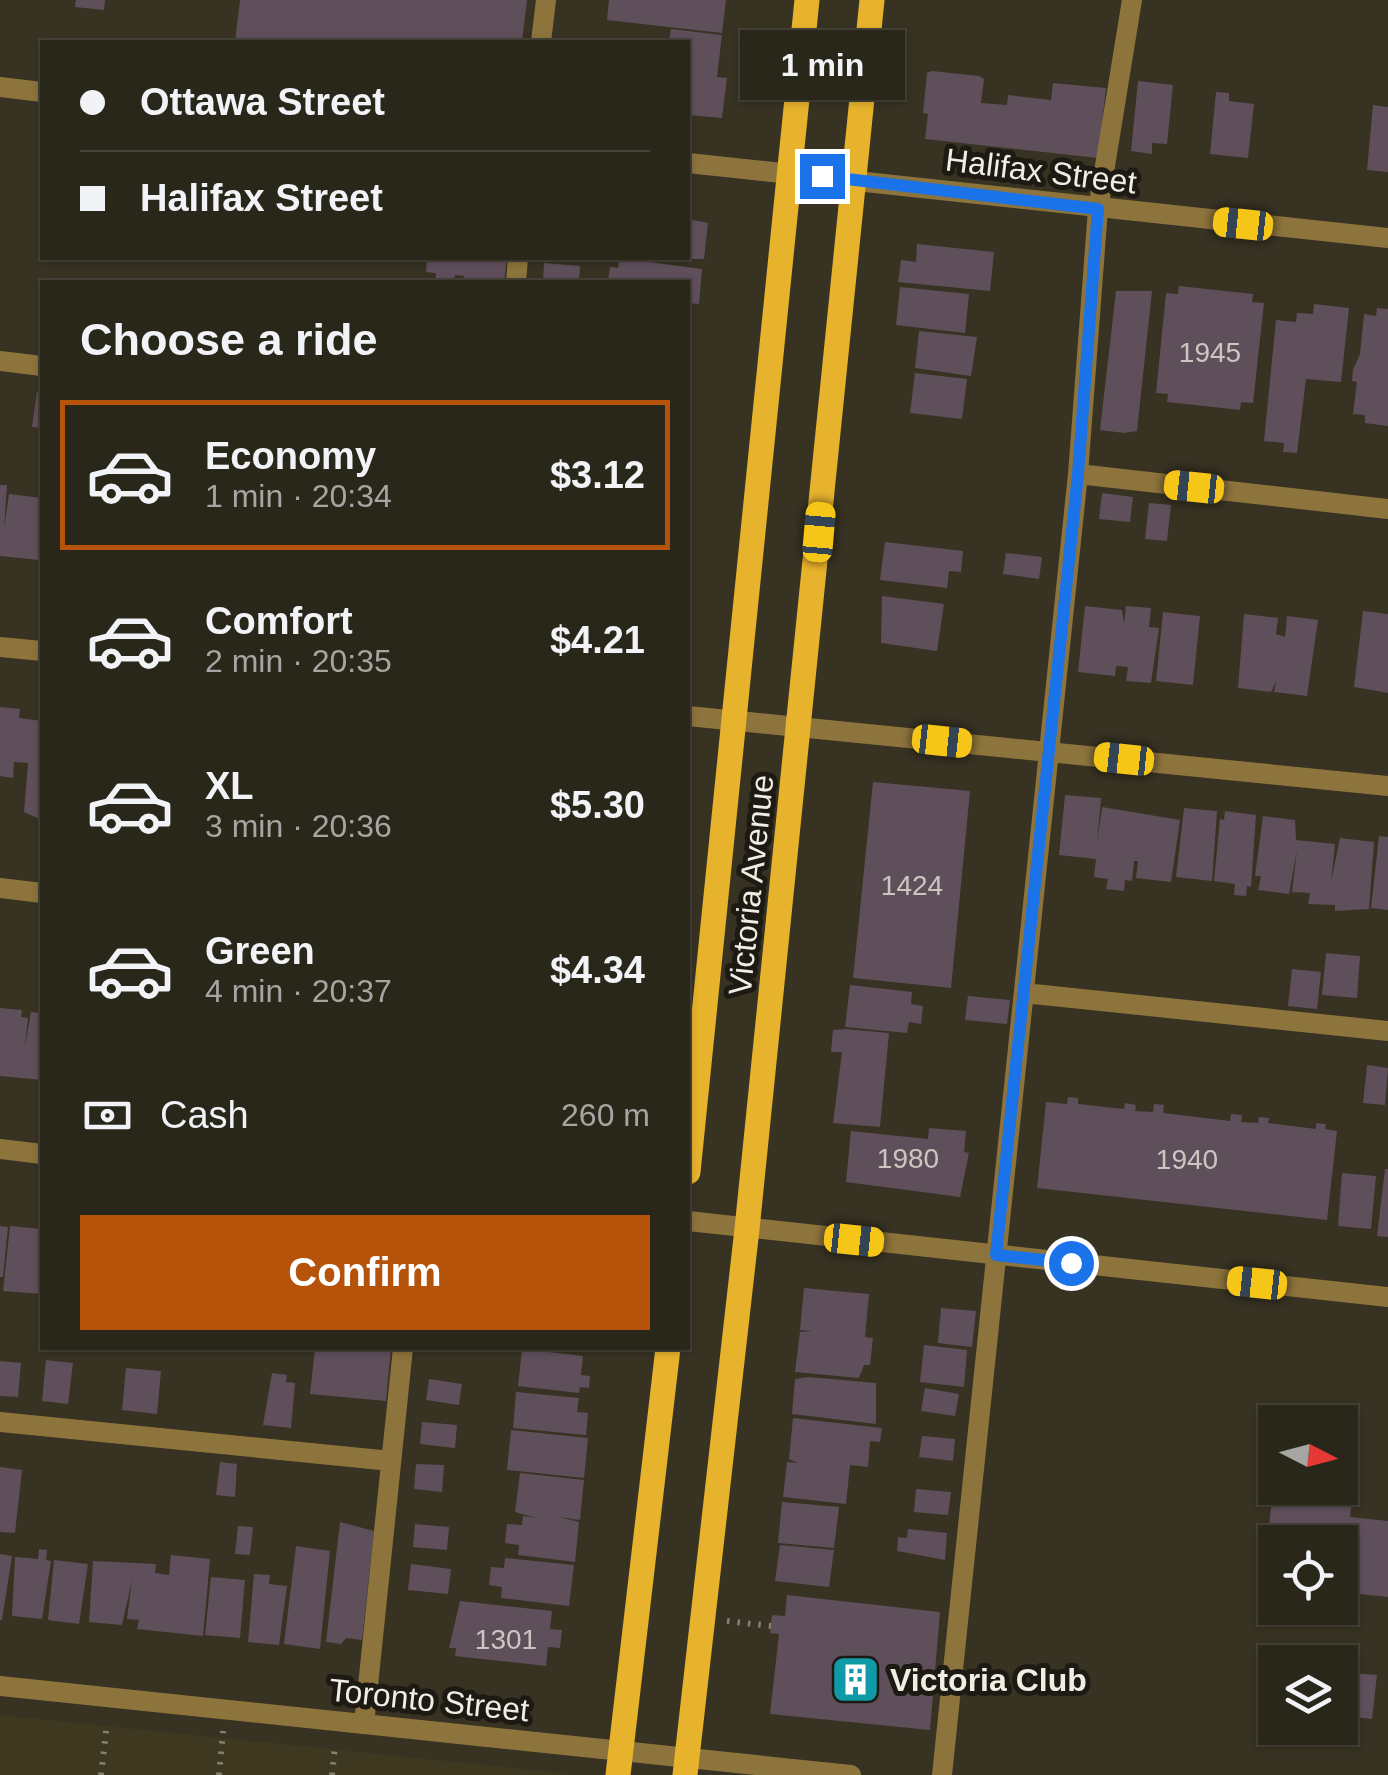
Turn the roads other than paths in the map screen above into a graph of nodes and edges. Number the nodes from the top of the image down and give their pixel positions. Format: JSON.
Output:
{"nodes":[{"id":1,"x":546,"y":0,"type":"edge"},
{"id":2,"x":807,"y":0,"type":"edge"},
{"id":3,"x":872,"y":0,"type":"edge"},
{"id":4,"x":1132,"y":0,"type":"edge"},
{"id":5,"x":541,"y":40,"type":"edge"},
{"id":6,"x":0,"y":87,"type":"edge"},
{"id":7,"x":40,"y":92,"type":"edge"},
{"id":8,"x":690,"y":164,"type":"edge"},
{"id":9,"x":790,"y":173,"type":"junction"},
{"id":10,"x":854,"y":180,"type":"junction"},
{"id":11,"x":1098,"y":209,"type":"junction"},
{"id":12,"x":1388,"y":238,"type":"edge"},
{"id":13,"x":0,"y":362,"type":"edge"},
{"id":14,"x":40,"y":366,"type":"edge"},
{"id":15,"x":1078,"y":474,"type":"junction"},
{"id":16,"x":1388,"y":508,"type":"edge"},
{"id":17,"x":0,"y":647,"type":"edge"},
{"id":18,"x":40,"y":652,"type":"edge"},
{"id":19,"x":690,"y":716,"type":"edge"},
{"id":20,"x":735,"y":721,"type":"junction"},
{"id":21,"x":800,"y":727,"type":"junction"},
{"id":22,"x":1049,"y":752,"type":"junction"},
{"id":23,"x":1388,"y":786,"type":"edge"},
{"id":24,"x":0,"y":888,"type":"edge"},
{"id":25,"x":40,"y":893,"type":"edge"},
{"id":26,"x":1024,"y":993,"type":"junction"},
{"id":27,"x":1388,"y":1031,"type":"edge"},
{"id":28,"x":0,"y":1149,"type":"edge"},
{"id":29,"x":690,"y":1153,"type":"edge"},
{"id":30,"x":40,"y":1154,"type":"edge"},
{"id":31,"x":690,"y":1222,"type":"edge"},
{"id":32,"x":747,"y":1229,"type":"junction"},
{"id":33,"x":996,"y":1255,"type":"junction"},
{"id":34,"x":1388,"y":1297,"type":"edge"},
{"id":35,"x":403,"y":1350,"type":"edge"},
{"id":36,"x":668,"y":1350,"type":"edge"},
{"id":37,"x":0,"y":1422,"type":"edge"},
{"id":38,"x":392,"y":1461,"type":"junction"},
{"id":39,"x":0,"y":1686,"type":"edge"},
{"id":40,"x":364,"y":1724,"type":"junction"},
{"id":41,"x":619,"y":1763,"type":"edge"},
{"id":42,"x":686,"y":1766,"type":"edge"},
{"id":43,"x":851,"y":1775,"type":"edge"},
{"id":44,"x":942,"y":1775,"type":"edge"}],
"edges":[{"from":1,"to":5,"type":"street"},
{"from":2,"to":9,"type":"main road","name":"Victoria Avenue"},
{"from":3,"to":10,"type":"main road","name":"Victoria Avenue"},
{"from":4,"to":11,"type":"street"},
{"from":6,"to":7,"type":"street"},
{"from":8,"to":9,"type":"street","name":"Halifax Street"},
{"from":9,"to":10,"type":"street","name":"Halifax Street"},
{"from":9,"to":20,"type":"main road","name":"Victoria Avenue"},
{"from":10,"to":11,"type":"street","name":"Halifax Street"},
{"from":10,"to":21,"type":"main road","name":"Victoria Avenue"},
{"from":11,"to":12,"type":"street","name":"Halifax Street"},
{"from":11,"to":15,"type":"street"},
{"from":13,"to":14,"type":"street"},
{"from":15,"to":16,"type":"street"},
{"from":15,"to":22,"type":"street"},
{"from":17,"to":18,"type":"street"},
{"from":19,"to":20,"type":"street"},
{"from":20,"to":21,"type":"street"},
{"from":20,"to":29,"type":"main road","name":"Victoria Avenue"},
{"from":21,"to":22,"type":"street"},
{"from":21,"to":32,"type":"main road","name":"Victoria Avenue"},
{"from":22,"to":23,"type":"street"},
{"from":22,"to":26,"type":"street"},
{"from":24,"to":25,"type":"street"},
{"from":26,"to":27,"type":"street"},
{"from":26,"to":33,"type":"street"},
{"from":28,"to":30,"type":"street"},
{"from":31,"to":32,"type":"street"},
{"from":32,"to":33,"type":"street"},
{"from":32,"to":42,"type":"main road","name":"Victoria Avenue"},
{"from":33,"to":34,"type":"street"},
{"from":33,"to":44,"type":"street"},
{"from":35,"to":38,"type":"street"},
{"from":36,"to":41,"type":"main road"},
{"from":37,"to":38,"type":"street"},
{"from":38,"to":40,"type":"street"},
{"from":39,"to":40,"type":"street","name":"Toronto Street"},
{"from":40,"to":41,"type":"street","name":"Toronto Street"},
{"from":41,"to":42,"type":"street","name":"Toronto Street"},
{"from":42,"to":43,"type":"street","name":"Toronto Street"}]}
